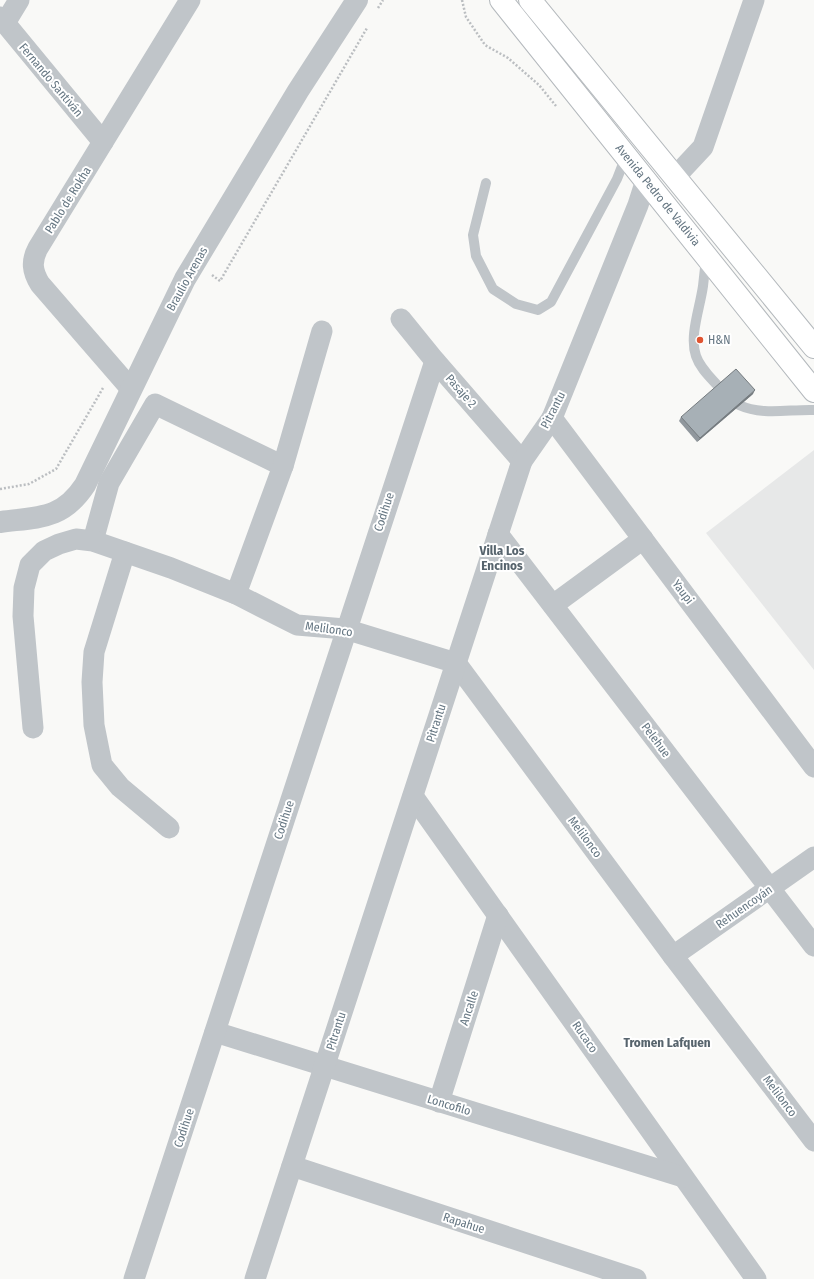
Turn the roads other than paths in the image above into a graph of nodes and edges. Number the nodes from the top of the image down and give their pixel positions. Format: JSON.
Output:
{"nodes":[{"id":1,"x":19,"y":0,"type":"edge"},
{"id":2,"x":190,"y":0,"type":"edge"},
{"id":3,"x":357,"y":0,"type":"edge"},
{"id":4,"x":501,"y":0,"type":"edge"},
{"id":5,"x":530,"y":0,"type":"edge"},
{"id":6,"x":754,"y":0,"type":"edge"},
{"id":7,"x":2,"y":20,"type":"edge"},
{"id":8,"x":103,"y":142,"type":"junction"},
{"id":9,"x":626,"y":156,"type":"junction"},
{"id":10,"x":675,"y":177,"type":"junction"},
{"id":11,"x":646,"y":180,"type":"junction"},
{"id":12,"x":486,"y":183,"type":"dead end"},
{"id":13,"x":706,"y":256,"type":"junction"},
{"id":14,"x":402,"y":319,"type":"dead end"},
{"id":15,"x":322,"y":331,"type":"dead end"},
{"id":16,"x":814,"y":347,"type":"edge"},
{"id":17,"x":435,"y":361,"type":"junction"},
{"id":18,"x":718,"y":386,"type":"edge"},
{"id":19,"x":131,"y":389,"type":"junction"},
{"id":20,"x":814,"y":391,"type":"edge"},
{"id":21,"x":739,"y":406,"type":"edge"},
{"id":22,"x":814,"y":410,"type":"edge"},
{"id":23,"x":552,"y":418,"type":"junction"},
{"id":24,"x":522,"y":461,"type":"junction"},
{"id":25,"x":283,"y":466,"type":"junction"},
{"id":26,"x":0,"y":522,"type":"edge"},
{"id":27,"x":498,"y":534,"type":"junction"},
{"id":28,"x":643,"y":539,"type":"junction"},
{"id":29,"x":93,"y":541,"type":"junction"},
{"id":30,"x":125,"y":552,"type":"junction"},
{"id":31,"x":236,"y":594,"type":"junction"},
{"id":32,"x":553,"y":605,"type":"junction"},
{"id":33,"x":345,"y":629,"type":"junction"},
{"id":34,"x":456,"y":663,"type":"junction"},
{"id":35,"x":33,"y":728,"type":"dead end"},
{"id":36,"x":814,"y":767,"type":"edge"},
{"id":37,"x":412,"y":796,"type":"junction"},
{"id":38,"x":169,"y":828,"type":"dead end"},
{"id":39,"x":814,"y":857,"type":"edge"},
{"id":40,"x":770,"y":889,"type":"junction"},
{"id":41,"x":498,"y":915,"type":"junction"},
{"id":42,"x":814,"y":946,"type":"edge"},
{"id":43,"x":673,"y":956,"type":"junction"},
{"id":44,"x":216,"y":1032,"type":"junction"},
{"id":45,"x":324,"y":1066,"type":"junction"},
{"id":46,"x":439,"y":1102,"type":"junction"},
{"id":47,"x":814,"y":1141,"type":"edge"},
{"id":48,"x":292,"y":1166,"type":"junction"},
{"id":49,"x":683,"y":1178,"type":"junction"},
{"id":50,"x":134,"y":1279,"type":"edge"},
{"id":51,"x":255,"y":1279,"type":"edge"},
{"id":52,"x":636,"y":1279,"type":"edge"},
{"id":53,"x":756,"y":1279,"type":"edge"}],
"edges":[{"from":1,"to":7,"type":"street"},
{"from":2,"to":8,"type":"street","name":"Pablo de Rokha"},
{"from":3,"to":19,"type":"street","name":"Braulio Arenas"},
{"from":4,"to":9,"type":"main road","name":"Avenida Pedro de Valdivia"},
{"from":5,"to":10,"type":"main road","name":"Avenida Pedro de Valdivia"},
{"from":6,"to":10,"type":"street"},
{"from":7,"to":8,"type":"street","name":"Fernando Santiván"},
{"from":8,"to":19,"type":"street","name":"Pablo de Rokha"},
{"from":9,"to":11,"type":"main road","name":"Avenida Pedro de Valdivia"},
{"from":9,"to":12,"type":"lane"},
{"from":10,"to":16,"type":"main road","name":"Avenida Pedro de Valdivia"},
{"from":11,"to":13,"type":"main road","name":"Avenida Pedro de Valdivia"},
{"from":11,"to":23,"type":"street","name":"Pitrantu"},
{"from":13,"to":18,"type":"lane"},
{"from":13,"to":20,"type":"main road","name":"Avenida Pedro de Valdivia"},
{"from":14,"to":17,"type":"street","name":"Pasaje 2"},
{"from":15,"to":25,"type":"street"},
{"from":17,"to":24,"type":"street","name":"Pasaje 2"},
{"from":17,"to":33,"type":"street","name":"Codihue"},
{"from":19,"to":26,"type":"street","name":"Braulio Arenas"},
{"from":21,"to":22,"type":"lane"},
{"from":23,"to":24,"type":"street","name":"Pitrantu"},
{"from":23,"to":28,"type":"street","name":"Yaupi"},
{"from":24,"to":27,"type":"street","name":"Pitrantu"},
{"from":25,"to":29,"type":"street"},
{"from":25,"to":31,"type":"street"},
{"from":27,"to":32,"type":"street","name":"Pelehue"},
{"from":27,"to":34,"type":"street","name":"Pitrantu"},
{"from":28,"to":32,"type":"street"},
{"from":28,"to":36,"type":"street","name":"Yaupi"},
{"from":29,"to":30,"type":"street"},
{"from":29,"to":35,"type":"street"},
{"from":30,"to":31,"type":"street"},
{"from":30,"to":38,"type":"street"},
{"from":31,"to":33,"type":"street","name":"Melilonco"},
{"from":32,"to":40,"type":"street","name":"Pelehue"},
{"from":33,"to":34,"type":"street","name":"Melilonco"},
{"from":33,"to":44,"type":"street","name":"Codihue"},
{"from":34,"to":37,"type":"street","name":"Pitrantu"},
{"from":34,"to":43,"type":"street","name":"Melilonco"},
{"from":37,"to":41,"type":"street","name":"Rucaco"},
{"from":37,"to":45,"type":"street","name":"Pitrantu"},
{"from":39,"to":40,"type":"street","name":"Rehuencoyán"},
{"from":40,"to":42,"type":"street","name":"Pelehue"},
{"from":40,"to":43,"type":"street","name":"Rehuencoyán"},
{"from":41,"to":46,"type":"street","name":"Ancalle"},
{"from":41,"to":49,"type":"street","name":"Rucaco"},
{"from":43,"to":47,"type":"street","name":"Melilonco"},
{"from":44,"to":45,"type":"street","name":"Loncofilo"},
{"from":44,"to":50,"type":"street","name":"Codihue"},
{"from":45,"to":46,"type":"street","name":"Loncofilo"},
{"from":45,"to":48,"type":"street","name":"Pitrantu"},
{"from":46,"to":49,"type":"street","name":"Loncofilo"},
{"from":48,"to":51,"type":"street","name":"Pitrantu"},
{"from":48,"to":52,"type":"street","name":"Rapahue"},
{"from":49,"to":53,"type":"street","name":"Rucaco"}]}
